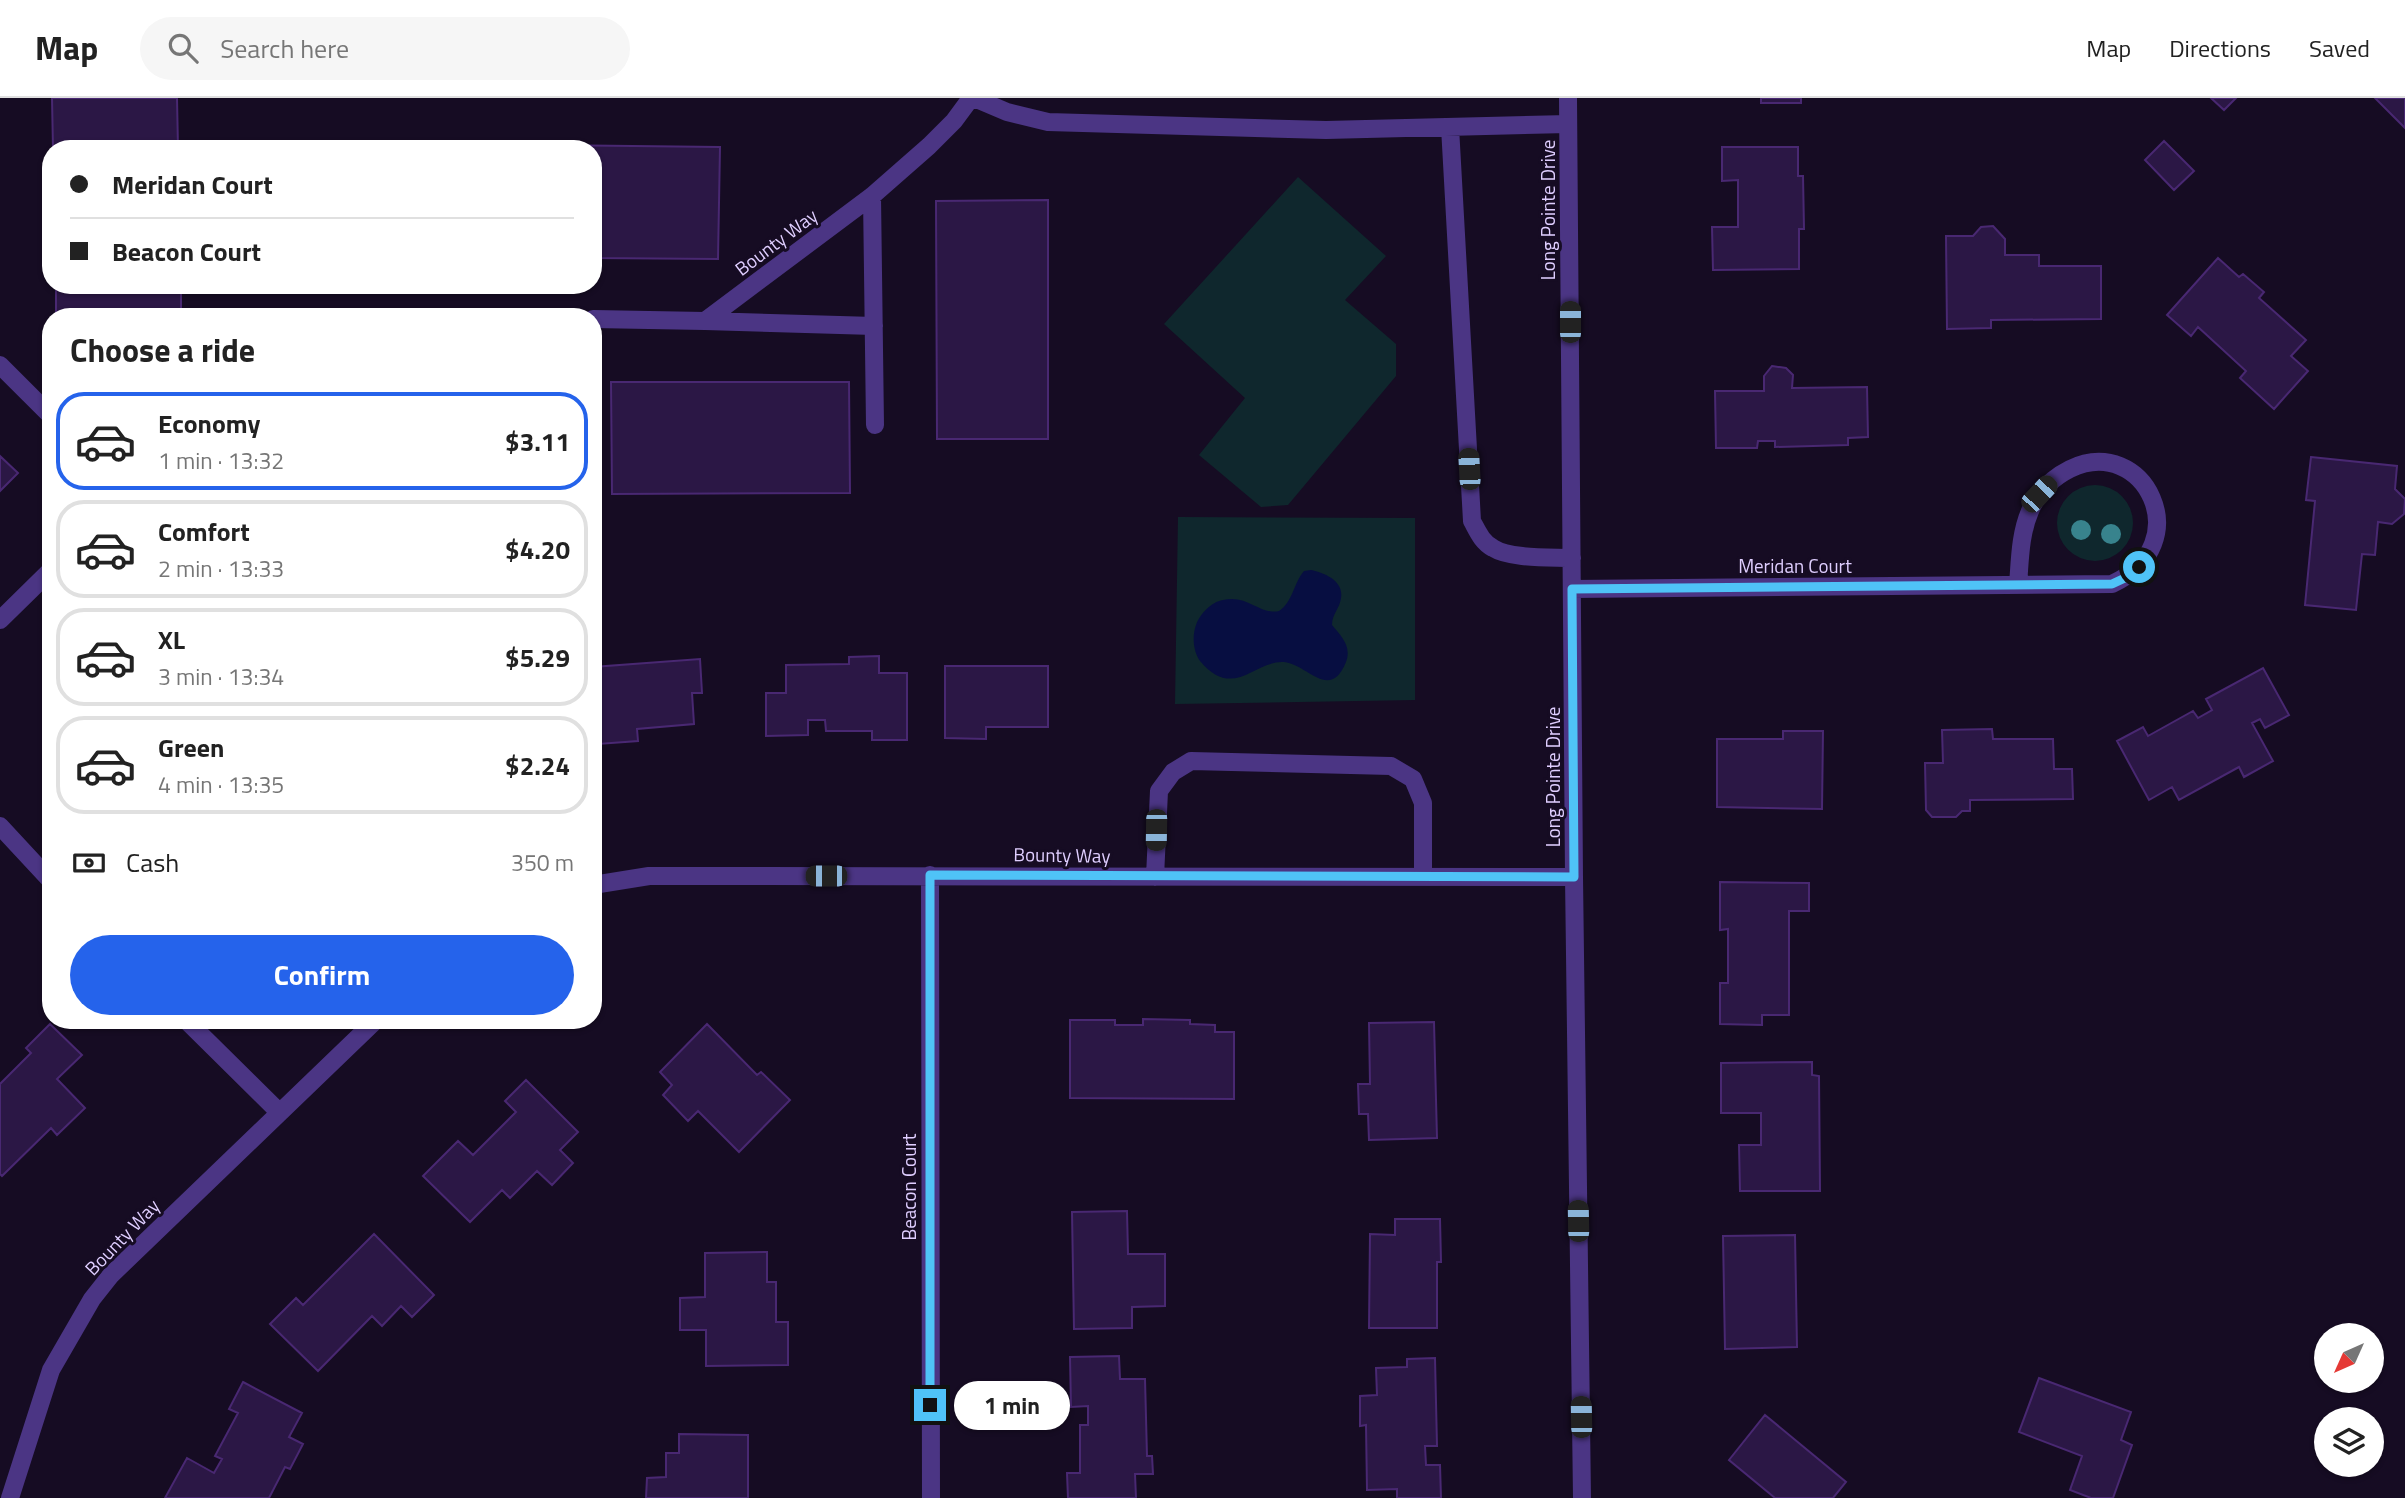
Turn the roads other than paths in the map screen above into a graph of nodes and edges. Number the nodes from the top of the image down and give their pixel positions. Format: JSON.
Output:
{"nodes":[{"id":1,"x":973,"y":98,"type":"edge"},
{"id":2,"x":1568,"y":98,"type":"edge"},
{"id":3,"x":1568,"y":124,"type":"junction"},
{"id":4,"x":1450,"y":127,"type":"junction"},
{"id":5,"x":872,"y":196,"type":"junction"},
{"id":6,"x":602,"y":319,"type":"edge"},
{"id":7,"x":705,"y":321,"type":"junction"},
{"id":8,"x":874,"y":326,"type":"junction"},
{"id":9,"x":0,"y":365,"type":"edge"},
{"id":10,"x":42,"y":407,"type":"edge"},
{"id":11,"x":875,"y":425,"type":"dead end"},
{"id":12,"x":1572,"y":558,"type":"junction"},
{"id":13,"x":42,"y":579,"type":"edge"},
{"id":14,"x":2018,"y":585,"type":"junction"},
{"id":15,"x":1572,"y":589,"type":"junction"},
{"id":16,"x":0,"y":620,"type":"edge"},
{"id":17,"x":0,"y":826,"type":"edge"},
{"id":18,"x":42,"y":871,"type":"edge"},
{"id":19,"x":930,"y":875,"type":"junction"},
{"id":20,"x":1155,"y":877,"type":"junction"},
{"id":21,"x":1423,"y":877,"type":"junction"},
{"id":22,"x":1574,"y":877,"type":"junction"},
{"id":23,"x":602,"y":884,"type":"edge"},
{"id":24,"x":195,"y":1029,"type":"edge"},
{"id":25,"x":367,"y":1029,"type":"edge"},
{"id":26,"x":279,"y":1112,"type":"junction"},
{"id":27,"x":9,"y":1498,"type":"edge"},
{"id":28,"x":930,"y":1498,"type":"edge"},
{"id":29,"x":1582,"y":1498,"type":"edge"}],
"edges":[{"from":1,"to":4,"type":"street","name":"Bounty Way"},
{"from":1,"to":5,"type":"street","name":"Bounty Way"},
{"from":2,"to":3,"type":"street","name":"Long Pointe Drive"},
{"from":3,"to":4,"type":"street","name":"Bounty Way"},
{"from":3,"to":12,"type":"street","name":"Long Pointe Drive"},
{"from":4,"to":12,"type":"street"},
{"from":5,"to":7,"type":"street","name":"Bounty Way"},
{"from":5,"to":8,"type":"street"},
{"from":6,"to":7,"type":"street"},
{"from":7,"to":8,"type":"street"},
{"from":8,"to":11,"type":"street"},
{"from":9,"to":10,"type":"street"},
{"from":12,"to":15,"type":"street","name":"Long Pointe Drive"},
{"from":13,"to":16,"type":"street"},
{"from":14,"to":14,"type":"street","name":"Meridan Court"},
{"from":14,"to":15,"type":"street","name":"Meridan Court"},
{"from":15,"to":22,"type":"street","name":"Long Pointe Drive"},
{"from":17,"to":18,"type":"street"},
{"from":19,"to":20,"type":"street","name":"Bounty Way"},
{"from":19,"to":23,"type":"street","name":"Bounty Way"},
{"from":19,"to":28,"type":"street","name":"Beacon Court"},
{"from":20,"to":21,"type":"street","name":"Bounty Way"},
{"from":20,"to":21,"type":"street"},
{"from":21,"to":22,"type":"street","name":"Bounty Way"},
{"from":22,"to":29,"type":"street","name":"Long Pointe Drive"},
{"from":24,"to":26,"type":"street"},
{"from":25,"to":26,"type":"street","name":"Bounty Way"},
{"from":26,"to":27,"type":"street","name":"Bounty Way"}]}
